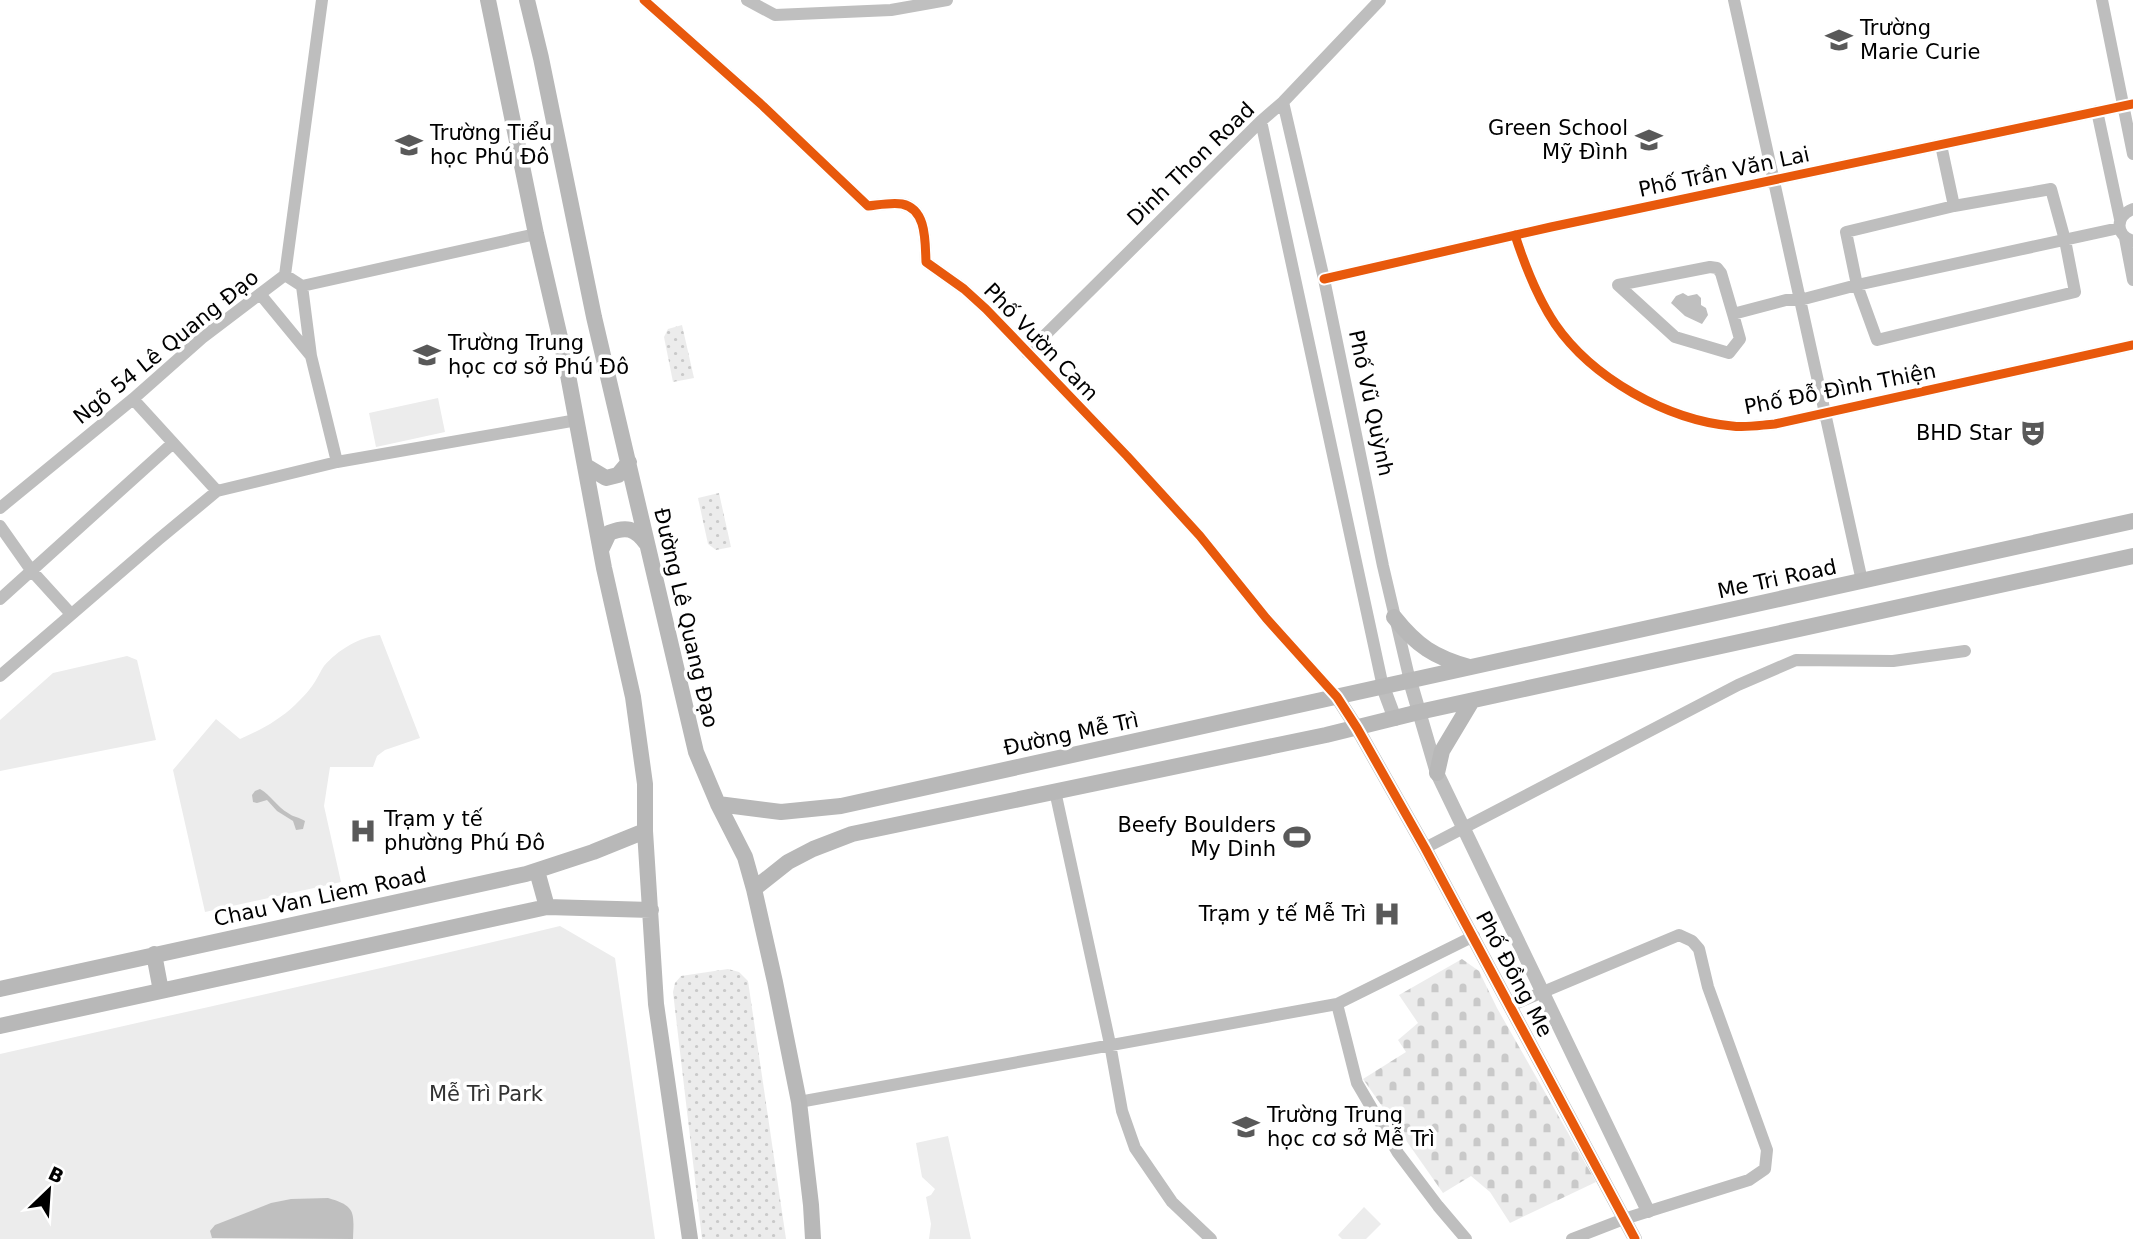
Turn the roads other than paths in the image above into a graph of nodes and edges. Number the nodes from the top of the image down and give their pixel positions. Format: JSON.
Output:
{"nodes":[{"id":1,"x":322,"y":0,"type":"edge"},
{"id":2,"x":488,"y":0,"type":"edge"},
{"id":3,"x":527,"y":0,"type":"edge"},
{"id":4,"x":644,"y":0,"type":"edge"},
{"id":5,"x":1380,"y":0,"type":"edge"},
{"id":6,"x":1734,"y":0,"type":"edge"},
{"id":7,"x":2102,"y":0,"type":"edge"},
{"id":8,"x":1283,"y":102,"type":"junction"},
{"id":9,"x":2128,"y":105,"type":"edge"},
{"id":10,"x":2097,"y":111,"type":"junction"},
{"id":11,"x":1261,"y":121,"type":"junction"},
{"id":12,"x":1941,"y":145,"type":"junction"},
{"id":13,"x":2133,"y":155,"type":"edge"},
{"id":14,"x":1774,"y":180,"type":"junction"},
{"id":15,"x":1954,"y":205,"type":"junction"},
{"id":16,"x":2133,"y":209,"type":"edge"},
{"id":17,"x":2124,"y":231,"type":"edge"},
{"id":18,"x":536,"y":234,"type":"junction"},
{"id":19,"x":1515,"y":235,"type":"junction"},
{"id":20,"x":2065,"y":240,"type":"junction"},
{"id":21,"x":285,"y":275,"type":"junction"},
{"id":22,"x":1324,"y":279,"type":"junction"},
{"id":23,"x":2133,"y":280,"type":"edge"},
{"id":24,"x":1857,"y":285,"type":"junction"},
{"id":25,"x":302,"y":286,"type":"junction"},
{"id":26,"x":260,"y":294,"type":"junction"},
{"id":27,"x":1800,"y":300,"type":"junction"},
{"id":28,"x":1733,"y":314,"type":"junction"},
{"id":29,"x":2133,"y":345,"type":"edge"},
{"id":30,"x":1027,"y":353,"type":"junction"},
{"id":31,"x":311,"y":356,"type":"junction"},
{"id":32,"x":133,"y":399,"type":"junction"},
{"id":33,"x":1825,"y":412,"type":"junction"},
{"id":34,"x":576,"y":421,"type":"junction"},
{"id":35,"x":173,"y":443,"type":"junction"},
{"id":36,"x":337,"y":462,"type":"junction"},
{"id":37,"x":629,"y":462,"type":"junction"},
{"id":38,"x":586,"y":466,"type":"junction"},
{"id":39,"x":218,"y":491,"type":"junction"},
{"id":40,"x":0,"y":508,"type":"edge"},
{"id":41,"x":2133,"y":522,"type":"edge"},
{"id":42,"x":0,"y":526,"type":"edge"},
{"id":43,"x":646,"y":543,"type":"junction"},
{"id":44,"x":601,"y":550,"type":"junction"},
{"id":45,"x":2133,"y":556,"type":"edge"},
{"id":46,"x":31,"y":570,"type":"junction"},
{"id":47,"x":1862,"y":581,"type":"junction"},
{"id":48,"x":0,"y":598,"type":"edge"},
{"id":49,"x":71,"y":614,"type":"junction"},
{"id":50,"x":1394,"y":617,"type":"junction"},
{"id":51,"x":1965,"y":650,"type":"dead end"},
{"id":52,"x":1472,"y":668,"type":"junction"},
{"id":53,"x":0,"y":676,"type":"edge"},
{"id":54,"x":1410,"y":681,"type":"junction"},
{"id":55,"x":1383,"y":687,"type":"junction"},
{"id":56,"x":1337,"y":697,"type":"junction"},
{"id":57,"x":1472,"y":701,"type":"junction"},
{"id":58,"x":1419,"y":712,"type":"junction"},
{"id":59,"x":1395,"y":719,"type":"junction"},
{"id":60,"x":1357,"y":728,"type":"junction"},
{"id":61,"x":1437,"y":773,"type":"junction"},
{"id":62,"x":1055,"y":791,"type":"junction"},
{"id":63,"x":718,"y":804,"type":"junction"},
{"id":64,"x":841,"y":806,"type":"junction"},
{"id":65,"x":1463,"y":828,"type":"junction"},
{"id":66,"x":645,"y":831,"type":"junction"},
{"id":67,"x":849,"y":835,"type":"junction"},
{"id":68,"x":1425,"y":848,"type":"junction"},
{"id":69,"x":537,"y":870,"type":"junction"},
{"id":70,"x":754,"y":889,"type":"junction"},
{"id":71,"x":547,"y":907,"type":"junction"},
{"id":72,"x":651,"y":910,"type":"junction"},
{"id":73,"x":1474,"y":936,"type":"junction"},
{"id":74,"x":154,"y":954,"type":"junction"},
{"id":75,"x":0,"y":989,"type":"edge"},
{"id":76,"x":161,"y":991,"type":"junction"},
{"id":77,"x":1542,"y":992,"type":"junction"},
{"id":78,"x":1337,"y":1004,"type":"junction"},
{"id":79,"x":1512,"y":1006,"type":"junction"},
{"id":80,"x":0,"y":1026,"type":"edge"},
{"id":81,"x":1110,"y":1044,"type":"junction"},
{"id":82,"x":799,"y":1102,"type":"junction"},
{"id":83,"x":1648,"y":1211,"type":"junction"},
{"id":84,"x":1624,"y":1219,"type":"junction"},
{"id":85,"x":690,"y":1239,"type":"edge"},
{"id":86,"x":813,"y":1239,"type":"edge"},
{"id":87,"x":1211,"y":1239,"type":"edge"},
{"id":88,"x":1466,"y":1239,"type":"edge"},
{"id":89,"x":1572,"y":1239,"type":"edge"},
{"id":90,"x":1635,"y":1239,"type":"edge"}],
"edges":[{"from":1,"to":21,"type":"street"},
{"from":2,"to":18,"type":"main road"},
{"from":3,"to":37,"type":"main road","name":"Đường Lê Quang Đạo"},
{"from":4,"to":30,"type":"street","name":"Phố Vườn Cam"},
{"from":5,"to":8,"type":"street","name":"Dinh Thon Road"},
{"from":6,"to":14,"type":"street"},
{"from":7,"to":9,"type":"street"},
{"from":8,"to":11,"type":"street","name":"Dinh Thon Road"},
{"from":8,"to":22,"type":"street","name":"Phố Vũ Quỳnh"},
{"from":9,"to":10,"type":"street","name":"Phố Trần Văn Lai"},
{"from":9,"to":13,"type":"street"},
{"from":10,"to":12,"type":"street","name":"Phố Trần Văn Lai"},
{"from":10,"to":17,"type":"street"},
{"from":11,"to":30,"type":"street","name":"Dinh Thon Road"},
{"from":11,"to":55,"type":"street"},
{"from":12,"to":14,"type":"street","name":"Phố Trần Văn Lai"},
{"from":12,"to":15,"type":"street"},
{"from":14,"to":19,"type":"street","name":"Phố Trần Văn Lai"},
{"from":14,"to":27,"type":"street"},
{"from":15,"to":20,"type":"street"},
{"from":15,"to":24,"type":"street"},
{"from":16,"to":17,"type":"street"},
{"from":17,"to":20,"type":"street"},
{"from":17,"to":23,"type":"street"},
{"from":18,"to":25,"type":"street"},
{"from":18,"to":34,"type":"main road"},
{"from":19,"to":22,"type":"street","name":"Phố Trần Văn Lai"},
{"from":19,"to":33,"type":"street","name":"Phố Đỗ Đình Thiện"},
{"from":20,"to":24,"type":"street"},
{"from":20,"to":24,"type":"street"},
{"from":21,"to":25,"type":"street","name":"Ngõ 54 Lê Quang Đạo"},
{"from":21,"to":26,"type":"street","name":"Ngõ 54 Lê Quang Đạo"},
{"from":22,"to":50,"type":"street","name":"Phố Vũ Quỳnh"},
{"from":24,"to":27,"type":"street"},
{"from":25,"to":31,"type":"street"},
{"from":26,"to":31,"type":"street"},
{"from":26,"to":32,"type":"street","name":"Ngõ 54 Lê Quang Đạo"},
{"from":27,"to":28,"type":"street"},
{"from":27,"to":33,"type":"street"},
{"from":28,"to":28,"type":"street"},
{"from":29,"to":33,"type":"street","name":"Phố Đỗ Đình Thiện"},
{"from":30,"to":56,"type":"street","name":"Phố Vườn Cam"},
{"from":31,"to":36,"type":"street"},
{"from":32,"to":35,"type":"street"},
{"from":32,"to":40,"type":"street","name":"Ngõ 54 Lê Quang Đạo"},
{"from":33,"to":47,"type":"street"},
{"from":34,"to":36,"type":"street"},
{"from":34,"to":38,"type":"main road"},
{"from":35,"to":39,"type":"street"},
{"from":35,"to":46,"type":"street"},
{"from":36,"to":39,"type":"street"},
{"from":37,"to":38,"type":"main road"},
{"from":37,"to":43,"type":"main road","name":"Đường Lê Quang Đạo"},
{"from":38,"to":44,"type":"main road"},
{"from":39,"to":49,"type":"street"},
{"from":41,"to":47,"type":"main road","name":"Me Tri Road"},
{"from":42,"to":46,"type":"street"},
{"from":43,"to":44,"type":"main road"},
{"from":43,"to":63,"type":"main road","name":"Đường Lê Quang Đạo"},
{"from":44,"to":66,"type":"main road"},
{"from":45,"to":57,"type":"main road"},
{"from":46,"to":48,"type":"street"},
{"from":46,"to":49,"type":"street"},
{"from":47,"to":52,"type":"main road","name":"Me Tri Road"},
{"from":49,"to":53,"type":"street"},
{"from":50,"to":52,"type":"main road"},
{"from":50,"to":54,"type":"street","name":"Phố Vũ Quỳnh"},
{"from":51,"to":65,"type":"street"},
{"from":52,"to":54,"type":"main road","name":"Me Tri Road"},
{"from":54,"to":55,"type":"main road","name":"Đường Mễ Trì"},
{"from":54,"to":58,"type":"street","name":"Phố Vũ Quỳnh"},
{"from":55,"to":56,"type":"main road","name":"Đường Mễ Trì"},
{"from":55,"to":59,"type":"street"},
{"from":56,"to":60,"type":"street","name":"Phố Đồng Me"},
{"from":56,"to":64,"type":"main road","name":"Đường Mễ Trì"},
{"from":57,"to":58,"type":"main road"},
{"from":57,"to":61,"type":"main road"},
{"from":58,"to":59,"type":"main road"},
{"from":58,"to":61,"type":"street","name":"Phố Đồng Me"},
{"from":59,"to":60,"type":"main road"},
{"from":60,"to":62,"type":"main road"},
{"from":60,"to":68,"type":"street","name":"Phố Đồng Me"},
{"from":61,"to":65,"type":"street","name":"Phố Đồng Me"},
{"from":62,"to":67,"type":"main road"},
{"from":62,"to":81,"type":"street"},
{"from":63,"to":64,"type":"main road","name":"Đường Mễ Trì"},
{"from":63,"to":70,"type":"main road","name":"Đường Lê Quang Đạo"},
{"from":64,"to":67,"type":"main road"},
{"from":65,"to":68,"type":"street"},
{"from":65,"to":77,"type":"street","name":"Phố Đồng Me"},
{"from":66,"to":69,"type":"main road","name":"Chau Van Liem Road"},
{"from":66,"to":72,"type":"main road"},
{"from":67,"to":70,"type":"main road"},
{"from":68,"to":73,"type":"street","name":"Phố Đồng Me"},
{"from":69,"to":71,"type":"main road"},
{"from":69,"to":74,"type":"main road","name":"Chau Van Liem Road"},
{"from":70,"to":82,"type":"main road","name":"Đường Lê Quang Đạo"},
{"from":71,"to":72,"type":"main road"},
{"from":71,"to":76,"type":"main road"},
{"from":72,"to":85,"type":"main road"},
{"from":73,"to":78,"type":"street"},
{"from":73,"to":79,"type":"street","name":"Phố Đồng Me"},
{"from":74,"to":75,"type":"main road","name":"Chau Van Liem Road"},
{"from":74,"to":76,"type":"main road"},
{"from":76,"to":80,"type":"main road"},
{"from":77,"to":79,"type":"street"},
{"from":77,"to":83,"type":"street","name":"Phố Đồng Me"},
{"from":77,"to":83,"type":"street"},
{"from":78,"to":81,"type":"street"},
{"from":78,"to":88,"type":"street"},
{"from":79,"to":84,"type":"street","name":"Phố Đồng Me"},
{"from":81,"to":82,"type":"street"},
{"from":81,"to":87,"type":"street"},
{"from":82,"to":86,"type":"main road","name":"Đường Lê Quang Đạo"},
{"from":83,"to":84,"type":"street"},
{"from":84,"to":89,"type":"street"},
{"from":84,"to":90,"type":"street","name":"Phố Đồng Me"}]}
